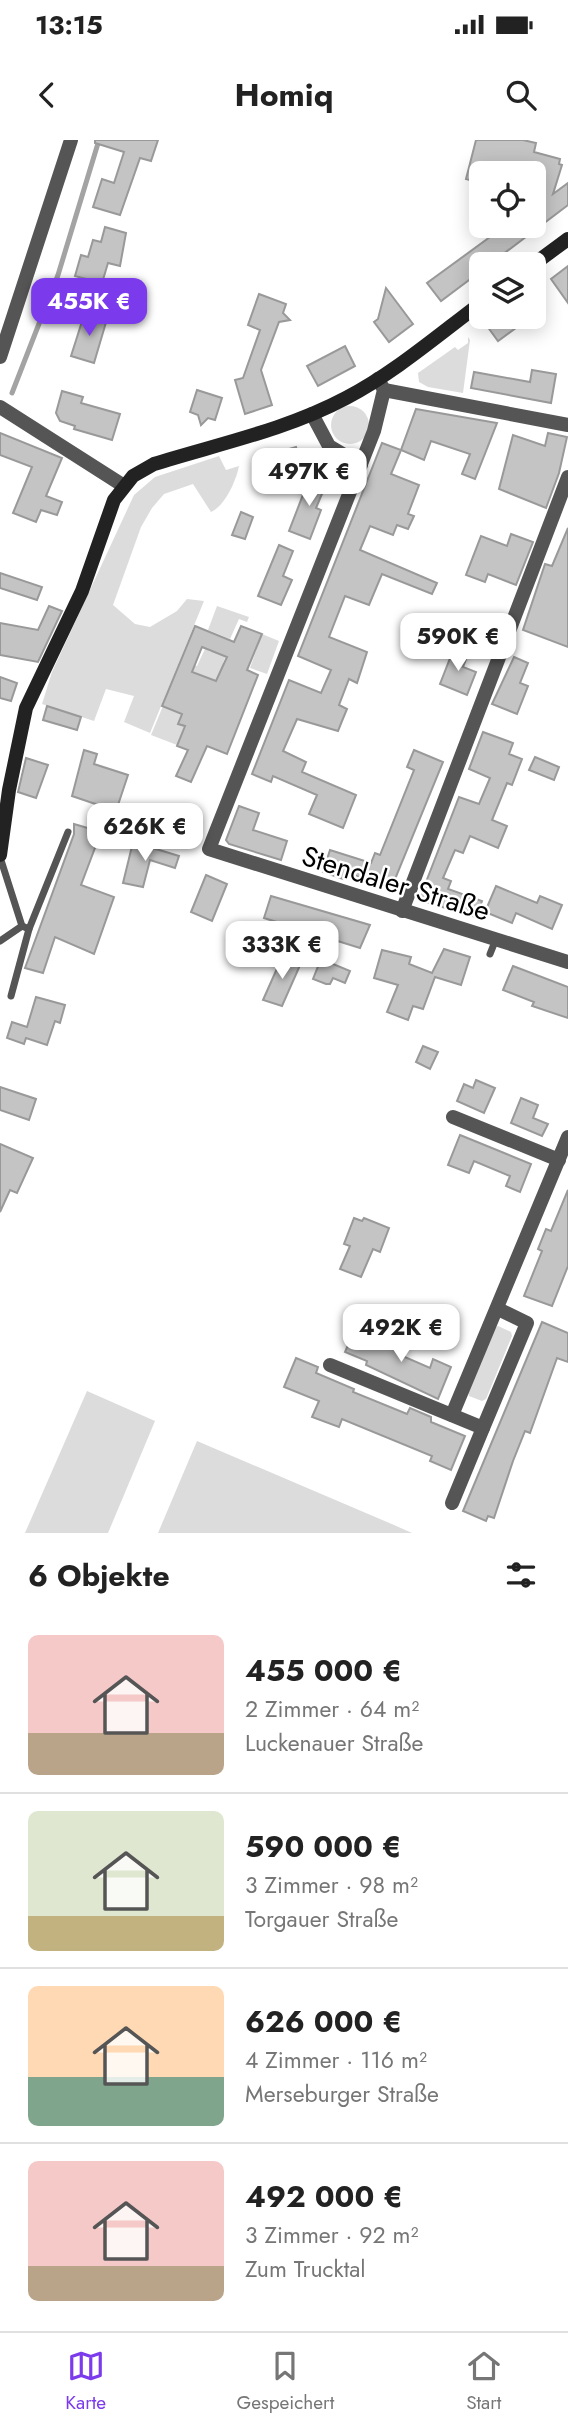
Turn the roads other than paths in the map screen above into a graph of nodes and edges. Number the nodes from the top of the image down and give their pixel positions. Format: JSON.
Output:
{"nodes":[{"id":1,"x":71,"y":140,"type":"edge"},
{"id":2,"x":568,"y":239,"type":"edge"},
{"id":3,"x":546,"y":255,"type":"edge"},
{"id":4,"x":469,"y":313,"type":"edge"},
{"id":5,"x":0,"y":357,"type":"edge"},
{"id":6,"x":381,"y":385,"type":"junction"},
{"id":7,"x":0,"y":407,"type":"edge"},
{"id":8,"x":312,"y":414,"type":"junction"},
{"id":9,"x":568,"y":425,"type":"edge"},
{"id":10,"x":361,"y":465,"type":"junction"},
{"id":11,"x":568,"y":477,"type":"edge"},
{"id":12,"x":124,"y":486,"type":"junction"},
{"id":13,"x":68,"y":832,"type":"dead end"},
{"id":14,"x":0,"y":856,"type":"edge"},
{"id":15,"x":402,"y":911,"type":"junction"},
{"id":16,"x":25,"y":928,"type":"junction"},
{"id":17,"x":496,"y":939,"type":"junction"},
{"id":18,"x":0,"y":941,"type":"edge"},
{"id":19,"x":490,"y":954,"type":"dead end"},
{"id":20,"x":568,"y":962,"type":"edge"},
{"id":21,"x":11,"y":996,"type":"dead end"},
{"id":22,"x":453,"y":1117,"type":"dead end"},
{"id":23,"x":568,"y":1137,"type":"edge"},
{"id":24,"x":559,"y":1160,"type":"junction"},
{"id":25,"x":498,"y":1309,"type":"junction"},
{"id":26,"x":330,"y":1365,"type":"dead end"},
{"id":27,"x":453,"y":1415,"type":"junction"},
{"id":28,"x":483,"y":1428,"type":"junction"},
{"id":29,"x":452,"y":1503,"type":"dead end"}],
"edges":[{"from":1,"to":5,"type":"street"},
{"from":2,"to":3,"type":"street"},
{"from":4,"to":6,"type":"street"},
{"from":6,"to":8,"type":"street"},
{"from":6,"to":9,"type":"street"},
{"from":6,"to":10,"type":"street"},
{"from":7,"to":12,"type":"street"},
{"from":8,"to":10,"type":"street"},
{"from":8,"to":12,"type":"street"},
{"from":10,"to":15,"type":"street","name":"Stendaler Straße"},
{"from":11,"to":15,"type":"street"},
{"from":12,"to":14,"type":"street"},
{"from":13,"to":16,"type":"lane"},
{"from":14,"to":16,"type":"lane"},
{"from":15,"to":17,"type":"street","name":"Stendaler Straße"},
{"from":16,"to":18,"type":"lane"},
{"from":16,"to":21,"type":"lane"},
{"from":17,"to":19,"type":"lane"},
{"from":17,"to":20,"type":"street","name":"Stendaler Straße"},
{"from":22,"to":24,"type":"street"},
{"from":23,"to":24,"type":"street"},
{"from":24,"to":25,"type":"street"},
{"from":25,"to":27,"type":"street"},
{"from":25,"to":28,"type":"street"},
{"from":26,"to":27,"type":"street"},
{"from":27,"to":28,"type":"street"},
{"from":28,"to":29,"type":"street"}]}
